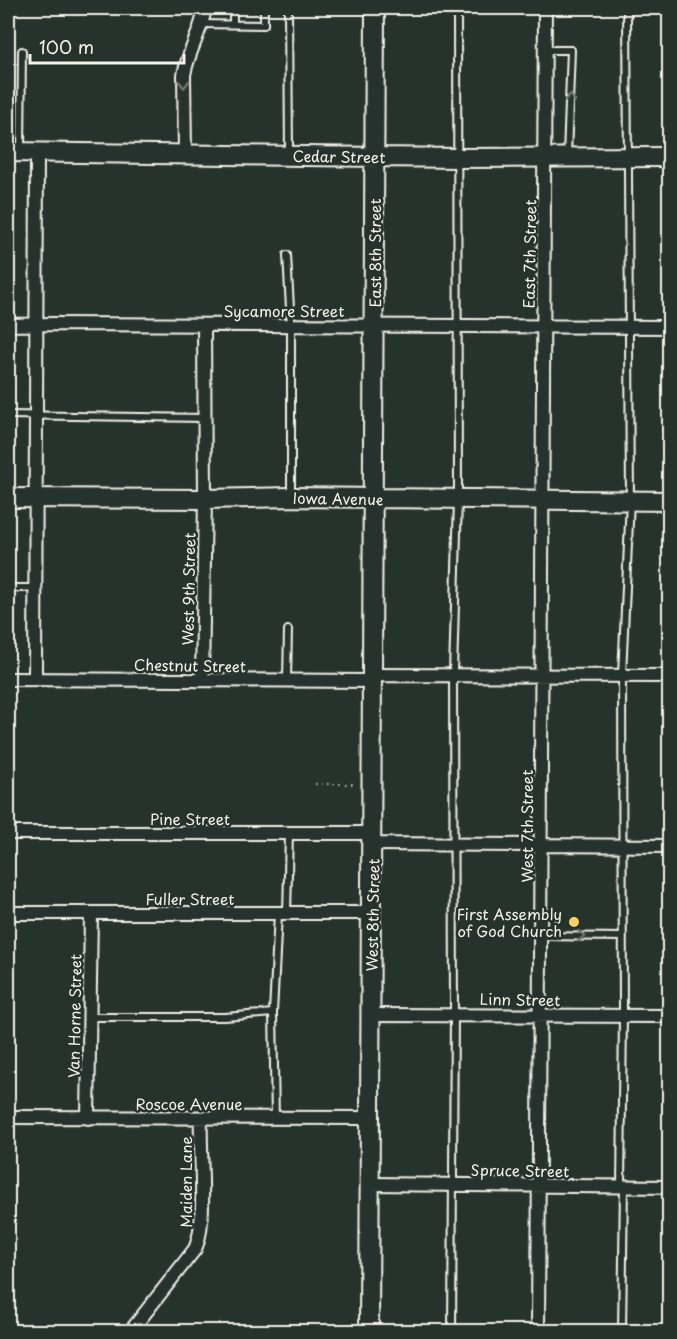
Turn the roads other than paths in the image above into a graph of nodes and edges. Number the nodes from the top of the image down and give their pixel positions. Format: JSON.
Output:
{"nodes":[{"id":1,"x":205,"y":8,"type":"edge"},
{"id":2,"x":233,"y":8,"type":"edge"},
{"id":3,"x":264,"y":8,"type":"edge"},
{"id":4,"x":288,"y":8,"type":"edge"},
{"id":5,"x":375,"y":8,"type":"edge"},
{"id":6,"x":458,"y":8,"type":"edge"},
{"id":7,"x":545,"y":8,"type":"edge"},
{"id":8,"x":627,"y":8,"type":"edge"},
{"id":9,"x":201,"y":24,"type":"junction"},
{"id":10,"x":233,"y":24,"type":"junction"},
{"id":11,"x":544,"y":50,"type":"junction"},
{"id":12,"x":22,"y":51,"type":"dead end"},
{"id":13,"x":22,"y":152,"type":"edge"},
{"id":14,"x":185,"y":153,"type":"junction"},
{"id":15,"x":289,"y":155,"type":"junction"},
{"id":16,"x":375,"y":156,"type":"junction"},
{"id":17,"x":627,"y":156,"type":"junction"},
{"id":18,"x":545,"y":157,"type":"junction"},
{"id":19,"x":567,"y":157,"type":"junction"},
{"id":20,"x":669,"y":157,"type":"edge"},
{"id":21,"x":457,"y":158,"type":"junction"},
{"id":22,"x":287,"y":255,"type":"dead end"},
{"id":23,"x":8,"y":325,"type":"edge"},
{"id":24,"x":35,"y":325,"type":"junction"},
{"id":25,"x":204,"y":325,"type":"junction"},
{"id":26,"x":374,"y":325,"type":"junction"},
{"id":27,"x":291,"y":326,"type":"junction"},
{"id":28,"x":543,"y":326,"type":"junction"},
{"id":29,"x":629,"y":326,"type":"junction"},
{"id":30,"x":457,"y":327,"type":"junction"},
{"id":31,"x":669,"y":327,"type":"edge"},
{"id":32,"x":8,"y":415,"type":"edge"},
{"id":33,"x":36,"y":415,"type":"junction"},
{"id":34,"x":205,"y":418,"type":"junction"},
{"id":35,"x":291,"y":497,"type":"junction"},
{"id":36,"x":8,"y":498,"type":"edge"},
{"id":37,"x":36,"y":498,"type":"junction"},
{"id":38,"x":205,"y":499,"type":"junction"},
{"id":39,"x":373,"y":499,"type":"junction"},
{"id":40,"x":458,"y":499,"type":"junction"},
{"id":41,"x":542,"y":500,"type":"junction"},
{"id":42,"x":630,"y":500,"type":"junction"},
{"id":43,"x":669,"y":501,"type":"edge"},
{"id":44,"x":8,"y":588,"type":"edge"},
{"id":45,"x":35,"y":588,"type":"junction"},
{"id":46,"x":288,"y":630,"type":"dead end"},
{"id":47,"x":453,"y":674,"type":"junction"},
{"id":48,"x":542,"y":675,"type":"junction"},
{"id":49,"x":622,"y":675,"type":"junction"},
{"id":50,"x":669,"y":676,"type":"edge"},
{"id":51,"x":372,"y":678,"type":"junction"},
{"id":52,"x":8,"y":679,"type":"edge"},
{"id":53,"x":35,"y":679,"type":"junction"},
{"id":54,"x":202,"y":679,"type":"junction"},
{"id":55,"x":287,"y":681,"type":"junction"},
{"id":56,"x":8,"y":833,"type":"edge"},
{"id":57,"x":289,"y":833,"type":"junction"},
{"id":58,"x":372,"y":838,"type":"junction"},
{"id":59,"x":453,"y":845,"type":"junction"},
{"id":60,"x":541,"y":845,"type":"junction"},
{"id":61,"x":623,"y":846,"type":"junction"},
{"id":62,"x":669,"y":846,"type":"edge"},
{"id":63,"x":8,"y":913,"type":"edge"},
{"id":64,"x":372,"y":913,"type":"junction"},
{"id":65,"x":91,"y":914,"type":"junction"},
{"id":66,"x":283,"y":914,"type":"junction"},
{"id":67,"x":540,"y":936,"type":"junction"},
{"id":68,"x":623,"y":937,"type":"junction"},
{"id":69,"x":273,"y":1014,"type":"junction"},
{"id":70,"x":454,"y":1014,"type":"junction"},
{"id":71,"x":540,"y":1014,"type":"junction"},
{"id":72,"x":371,"y":1015,"type":"junction"},
{"id":73,"x":623,"y":1016,"type":"junction"},
{"id":74,"x":669,"y":1016,"type":"edge"},
{"id":75,"x":89,"y":1017,"type":"junction"},
{"id":76,"x":8,"y":1117,"type":"edge"},
{"id":77,"x":88,"y":1118,"type":"junction"},
{"id":78,"x":201,"y":1118,"type":"junction"},
{"id":79,"x":276,"y":1118,"type":"junction"},
{"id":80,"x":370,"y":1118,"type":"junction"},
{"id":81,"x":370,"y":1184,"type":"junction"},
{"id":82,"x":453,"y":1185,"type":"junction"},
{"id":83,"x":539,"y":1185,"type":"junction"},
{"id":84,"x":622,"y":1186,"type":"junction"},
{"id":85,"x":669,"y":1187,"type":"edge"},
{"id":86,"x":130,"y":1332,"type":"edge"},
{"id":87,"x":369,"y":1332,"type":"edge"},
{"id":88,"x":452,"y":1332,"type":"edge"},
{"id":89,"x":538,"y":1332,"type":"edge"},
{"id":90,"x":622,"y":1332,"type":"edge"}],
"edges":[{"from":1,"to":9,"type":"street"},
{"from":2,"to":10,"type":"lane"},
{"from":3,"to":10,"type":"lane"},
{"from":4,"to":15,"type":"lane"},
{"from":5,"to":16,"type":"main road","name":"East 8th Street"},
{"from":6,"to":21,"type":"lane"},
{"from":7,"to":11,"type":"street","name":"East 7th Street"},
{"from":8,"to":17,"type":"lane"},
{"from":9,"to":10,"type":"lane"},
{"from":9,"to":14,"type":"street","one_way":true},
{"from":11,"to":18,"type":"street","name":"East 7th Street"},
{"from":19,"to":11,"type":"lane","one_way":true},
{"from":12,"to":13,"type":"lane"},
{"from":13,"to":14,"type":"main road","name":"Cedar Street"},
{"from":13,"to":24,"type":"street"},
{"from":14,"to":15,"type":"main road","name":"Cedar Street"},
{"from":15,"to":16,"type":"main road","name":"Cedar Street"},
{"from":16,"to":21,"type":"main road","name":"Cedar Street"},
{"from":16,"to":26,"type":"main road","name":"East 8th Street"},
{"from":17,"to":19,"type":"main road","name":"Cedar Street"},
{"from":17,"to":20,"type":"main road","name":"Cedar Street"},
{"from":17,"to":29,"type":"lane"},
{"from":18,"to":19,"type":"main road","name":"Cedar Street"},
{"from":18,"to":21,"type":"main road","name":"Cedar Street"},
{"from":18,"to":28,"type":"street","name":"East 7th Street"},
{"from":21,"to":30,"type":"lane"},
{"from":22,"to":27,"type":"lane"},
{"from":23,"to":24,"type":"street","name":"Sycamore Street"},
{"from":24,"to":25,"type":"street","name":"Sycamore Street"},
{"from":24,"to":33,"type":"street"},
{"from":25,"to":27,"type":"street","name":"Sycamore Street"},
{"from":25,"to":34,"type":"street","name":"West 9th Street"},
{"from":26,"to":27,"type":"street","name":"Sycamore Street"},
{"from":26,"to":30,"type":"street","name":"Sycamore Street"},
{"from":26,"to":39,"type":"main road","name":"East 8th Street"},
{"from":27,"to":35,"type":"lane"},
{"from":28,"to":29,"type":"street","name":"Sycamore Street"},
{"from":28,"to":30,"type":"street","name":"Sycamore Street"},
{"from":28,"to":41,"type":"street","name":"East 7th Street"},
{"from":29,"to":31,"type":"street","name":"Sycamore Street"},
{"from":29,"to":42,"type":"lane"},
{"from":30,"to":40,"type":"lane"},
{"from":32,"to":33,"type":"lane"},
{"from":33,"to":34,"type":"lane"},
{"from":33,"to":37,"type":"street"},
{"from":34,"to":38,"type":"street","name":"West 9th Street"},
{"from":35,"to":38,"type":"main road","name":"Iowa Avenue"},
{"from":35,"to":39,"type":"main road","name":"Iowa Avenue"},
{"from":36,"to":37,"type":"main road","name":"Iowa Avenue"},
{"from":37,"to":38,"type":"main road","name":"Iowa Avenue"},
{"from":37,"to":45,"type":"street"},
{"from":38,"to":54,"type":"street","name":"West 9th Street"},
{"from":39,"to":40,"type":"main road","name":"Iowa Avenue"},
{"from":39,"to":51,"type":"main road","name":"West 8th Street"},
{"from":40,"to":41,"type":"main road","name":"Iowa Avenue"},
{"from":40,"to":47,"type":"lane"},
{"from":41,"to":42,"type":"main road","name":"Iowa Avenue"},
{"from":41,"to":48,"type":"street","name":"West 7th Street"},
{"from":42,"to":43,"type":"main road","name":"Iowa Avenue"},
{"from":42,"to":49,"type":"lane"},
{"from":44,"to":45,"type":"lane"},
{"from":45,"to":53,"type":"street"},
{"from":46,"to":55,"type":"lane"},
{"from":47,"to":48,"type":"street","name":"Chestnut Street"},
{"from":47,"to":51,"type":"street","name":"Chestnut Street"},
{"from":47,"to":59,"type":"lane"},
{"from":48,"to":49,"type":"street","name":"Chestnut Street"},
{"from":48,"to":60,"type":"street","name":"West 7th Street"},
{"from":49,"to":50,"type":"street","name":"Chestnut Street"},
{"from":49,"to":61,"type":"lane"},
{"from":51,"to":55,"type":"street","name":"Chestnut Street"},
{"from":51,"to":58,"type":"main road","name":"West 8th Street"},
{"from":52,"to":53,"type":"street","name":"Chestnut Street"},
{"from":53,"to":54,"type":"street","name":"Chestnut Street"},
{"from":54,"to":55,"type":"street","name":"Chestnut Street"},
{"from":56,"to":57,"type":"street","name":"Pine Street"},
{"from":57,"to":58,"type":"street","name":"Pine Street"},
{"from":57,"to":66,"type":"lane"},
{"from":58,"to":59,"type":"street","name":"Pine Street"},
{"from":58,"to":64,"type":"main road","name":"West 8th Street"},
{"from":59,"to":60,"type":"street","name":"Pine Street"},
{"from":59,"to":70,"type":"lane"},
{"from":60,"to":61,"type":"street","name":"Pine Street"},
{"from":60,"to":67,"type":"street","name":"West 7th Street"},
{"from":61,"to":62,"type":"street","name":"Pine Street"},
{"from":61,"to":68,"type":"lane"},
{"from":63,"to":65,"type":"street","name":"Fuller Street"},
{"from":64,"to":66,"type":"street","name":"Fuller Street"},
{"from":64,"to":72,"type":"main road","name":"West 8th Street"},
{"from":65,"to":66,"type":"street","name":"Fuller Street"},
{"from":65,"to":75,"type":"street","name":"Van Horne Street"},
{"from":66,"to":69,"type":"lane"},
{"from":67,"to":68,"type":"lane","one_way":true},
{"from":67,"to":71,"type":"street","name":"West 7th Street"},
{"from":68,"to":73,"type":"lane"},
{"from":69,"to":75,"type":"lane"},
{"from":69,"to":79,"type":"lane"},
{"from":70,"to":71,"type":"street","name":"Linn Street"},
{"from":70,"to":72,"type":"street","name":"Linn Street"},
{"from":70,"to":82,"type":"lane"},
{"from":71,"to":73,"type":"street","name":"Linn Street"},
{"from":71,"to":83,"type":"street","name":"West 7th Street"},
{"from":72,"to":80,"type":"main road","name":"West 8th Street"},
{"from":73,"to":74,"type":"street","name":"Linn Street"},
{"from":73,"to":84,"type":"lane"},
{"from":75,"to":77,"type":"street","name":"Van Horne Street"},
{"from":76,"to":77,"type":"street","name":"Roscoe Avenue"},
{"from":77,"to":78,"type":"street","name":"Roscoe Avenue"},
{"from":78,"to":79,"type":"street","name":"Roscoe Avenue"},
{"from":78,"to":86,"type":"street","name":"Maiden Lane"},
{"from":79,"to":80,"type":"street","name":"Roscoe Avenue"},
{"from":80,"to":81,"type":"main road","name":"West 8th Street"},
{"from":81,"to":82,"type":"street","name":"Spruce Street"},
{"from":81,"to":87,"type":"main road","name":"West 8th Street"},
{"from":82,"to":83,"type":"street","name":"Spruce Street"},
{"from":82,"to":88,"type":"lane"},
{"from":83,"to":84,"type":"street","name":"Spruce Street"},
{"from":83,"to":89,"type":"street","name":"West 7th Street"},
{"from":84,"to":85,"type":"street","name":"Spruce Street"},
{"from":84,"to":90,"type":"lane"}]}
